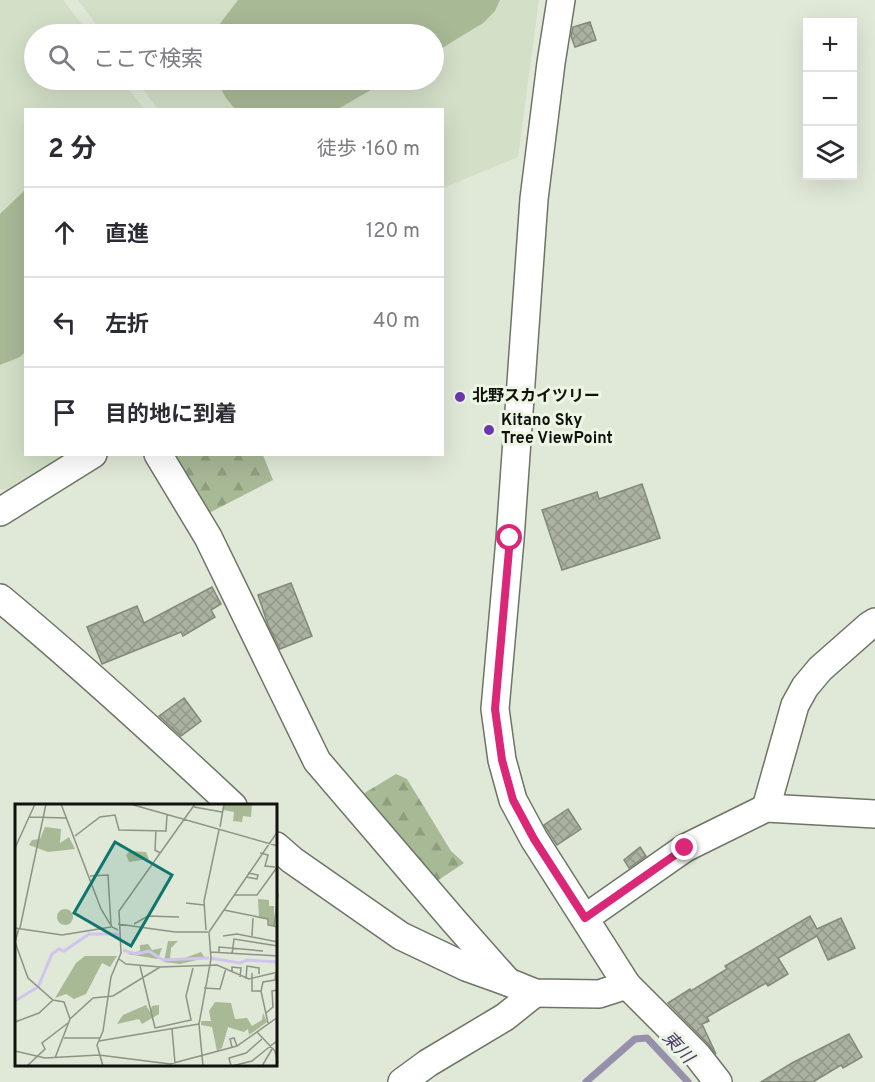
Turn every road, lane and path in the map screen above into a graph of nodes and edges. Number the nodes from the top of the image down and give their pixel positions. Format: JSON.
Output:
{"nodes":[{"id":1,"x":561,"y":0,"type":"edge"},
{"id":2,"x":90,"y":456,"type":"edge"},
{"id":3,"x":159,"y":456,"type":"edge"},
{"id":4,"x":0,"y":512,"type":"edge"},
{"id":5,"x":0,"y":598,"type":"edge"},
{"id":6,"x":875,"y":622,"type":"edge"},
{"id":7,"x":231,"y":804,"type":"edge"},
{"id":8,"x":766,"y":808,"type":"junction"},
{"id":9,"x":875,"y":814,"type":"edge"},
{"id":10,"x":278,"y":848,"type":"edge"},
{"id":11,"x":585,"y":918,"type":"junction"},
{"id":12,"x":508,"y":982,"type":"junction"},
{"id":13,"x":627,"y":985,"type":"junction"},
{"id":14,"x":535,"y":993,"type":"junction"},
{"id":15,"x":402,"y":1082,"type":"edge"},
{"id":16,"x":718,"y":1082,"type":"edge"}],
"edges":[{"from":1,"to":11,"type":"street"},
{"from":2,"to":4,"type":"street"},
{"from":3,"to":12,"type":"street"},
{"from":5,"to":7,"type":"street"},
{"from":6,"to":8,"type":"street"},
{"from":8,"to":9,"type":"street"},
{"from":8,"to":11,"type":"street"},
{"from":10,"to":12,"type":"street"},
{"from":11,"to":13,"type":"street"},
{"from":12,"to":14,"type":"street"},
{"from":13,"to":14,"type":"street"},
{"from":13,"to":16,"type":"street"},
{"from":14,"to":15,"type":"street"}]}
